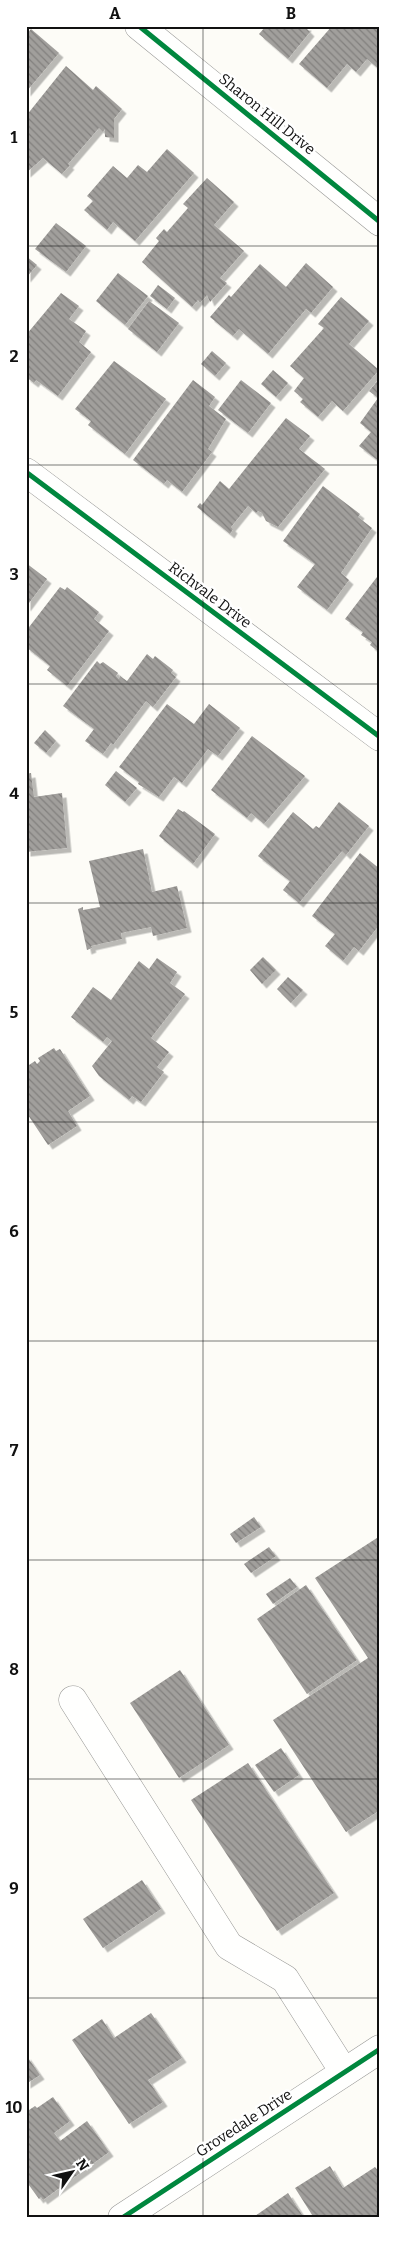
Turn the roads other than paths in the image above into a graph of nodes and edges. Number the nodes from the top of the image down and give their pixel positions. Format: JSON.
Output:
{"nodes":[{"id":1,"x":139,"y":26,"type":"edge"},
{"id":2,"x":380,"y":222,"type":"edge"},
{"id":3,"x":26,"y":472,"type":"edge"},
{"id":4,"x":380,"y":737,"type":"edge"},
{"id":5,"x":72,"y":1700,"type":"dead end"},
{"id":6,"x":380,"y":2049,"type":"edge"},
{"id":7,"x":344,"y":2072,"type":"junction"},
{"id":8,"x":122,"y":2218,"type":"edge"}],
"edges":[{"from":1,"to":2,"type":"street","name":"Sharon Hill Drive"},
{"from":3,"to":4,"type":"street","name":"Richvale Drive"},
{"from":5,"to":7,"type":"street"},
{"from":6,"to":7,"type":"street","name":"Grovedale Drive"},
{"from":7,"to":8,"type":"street","name":"Grovedale Drive"}]}
